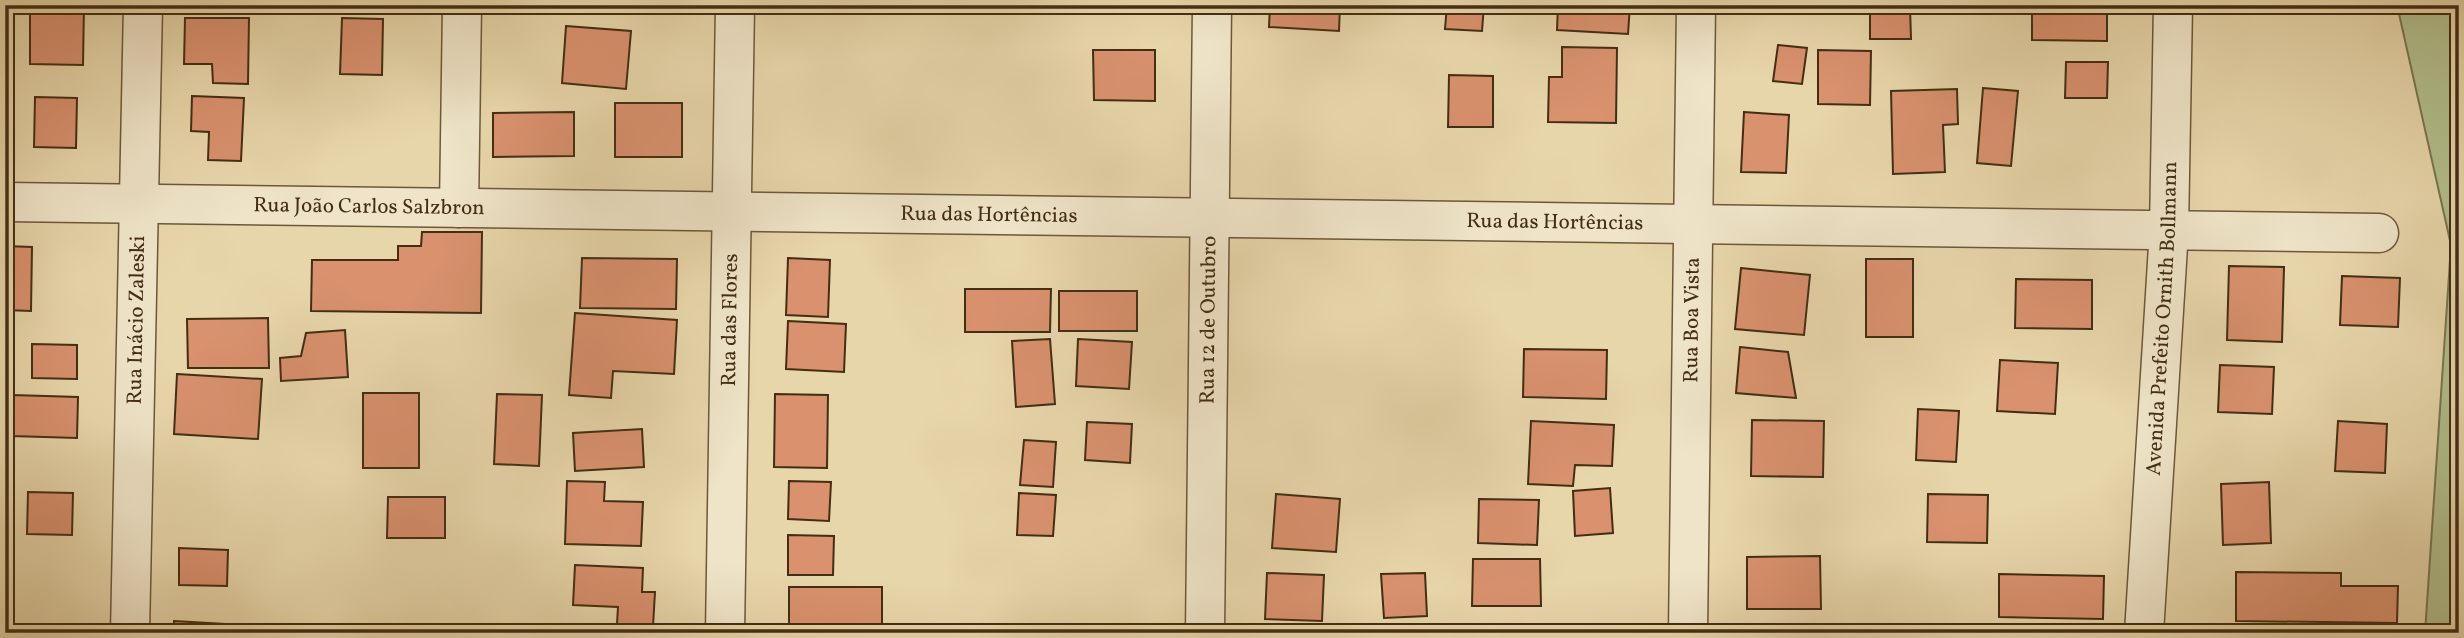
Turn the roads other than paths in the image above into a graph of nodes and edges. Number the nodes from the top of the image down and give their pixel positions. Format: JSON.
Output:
{"nodes":[{"id":1,"x":143,"y":5,"type":"edge"},
{"id":2,"x":463,"y":5,"type":"edge"},
{"id":3,"x":735,"y":5,"type":"edge"},
{"id":4,"x":1212,"y":5,"type":"edge"},
{"id":5,"x":1696,"y":5,"type":"edge"},
{"id":6,"x":2173,"y":5,"type":"edge"},
{"id":7,"x":5,"y":202,"type":"edge"},
{"id":8,"x":139,"y":204,"type":"junction"},
{"id":9,"x":458,"y":208,"type":"junction"},
{"id":10,"x":732,"y":212,"type":"junction"},
{"id":11,"x":1210,"y":218,"type":"junction"},
{"id":12,"x":1693,"y":224,"type":"junction"},
{"id":13,"x":2169,"y":230,"type":"junction"},
{"id":14,"x":2379,"y":233,"type":"dead end"},
{"id":15,"x":131,"y":633,"type":"edge"},
{"id":16,"x":725,"y":633,"type":"edge"},
{"id":17,"x":1205,"y":633,"type":"edge"},
{"id":18,"x":1688,"y":633,"type":"edge"},
{"id":19,"x":2144,"y":633,"type":"edge"}],
"edges":[{"from":1,"to":8,"type":"street","name":"Rua Inácio Zaleski"},
{"from":2,"to":9,"type":"street"},
{"from":3,"to":10,"type":"street","name":"Rua das Flores"},
{"from":4,"to":11,"type":"street","name":"Rua 12 de Outubro"},
{"from":5,"to":12,"type":"street","name":"Rua Boa Vista"},
{"from":6,"to":13,"type":"street","name":"Avenida Prefeito Ornith Bollmann"},
{"from":7,"to":8,"type":"street","name":"Rua João Carlos Salzbron"},
{"from":8,"to":9,"type":"street","name":"Rua João Carlos Salzbron"},
{"from":8,"to":15,"type":"street","name":"Rua Inácio Zaleski"},
{"from":9,"to":10,"type":"street","name":"Rua João Carlos Salzbron"},
{"from":10,"to":11,"type":"street","name":"Rua das Hortências"},
{"from":10,"to":16,"type":"street","name":"Rua das Flores"},
{"from":11,"to":12,"type":"street","name":"Rua das Hortências"},
{"from":11,"to":17,"type":"street","name":"Rua 12 de Outubro"},
{"from":12,"to":13,"type":"street","name":"Rua das Hortências"},
{"from":12,"to":18,"type":"street","name":"Rua Boa Vista"},
{"from":13,"to":14,"type":"street","name":"Rua das Hortências"},
{"from":13,"to":19,"type":"street","name":"Avenida Prefeito Ornith Bollmann"}]}
